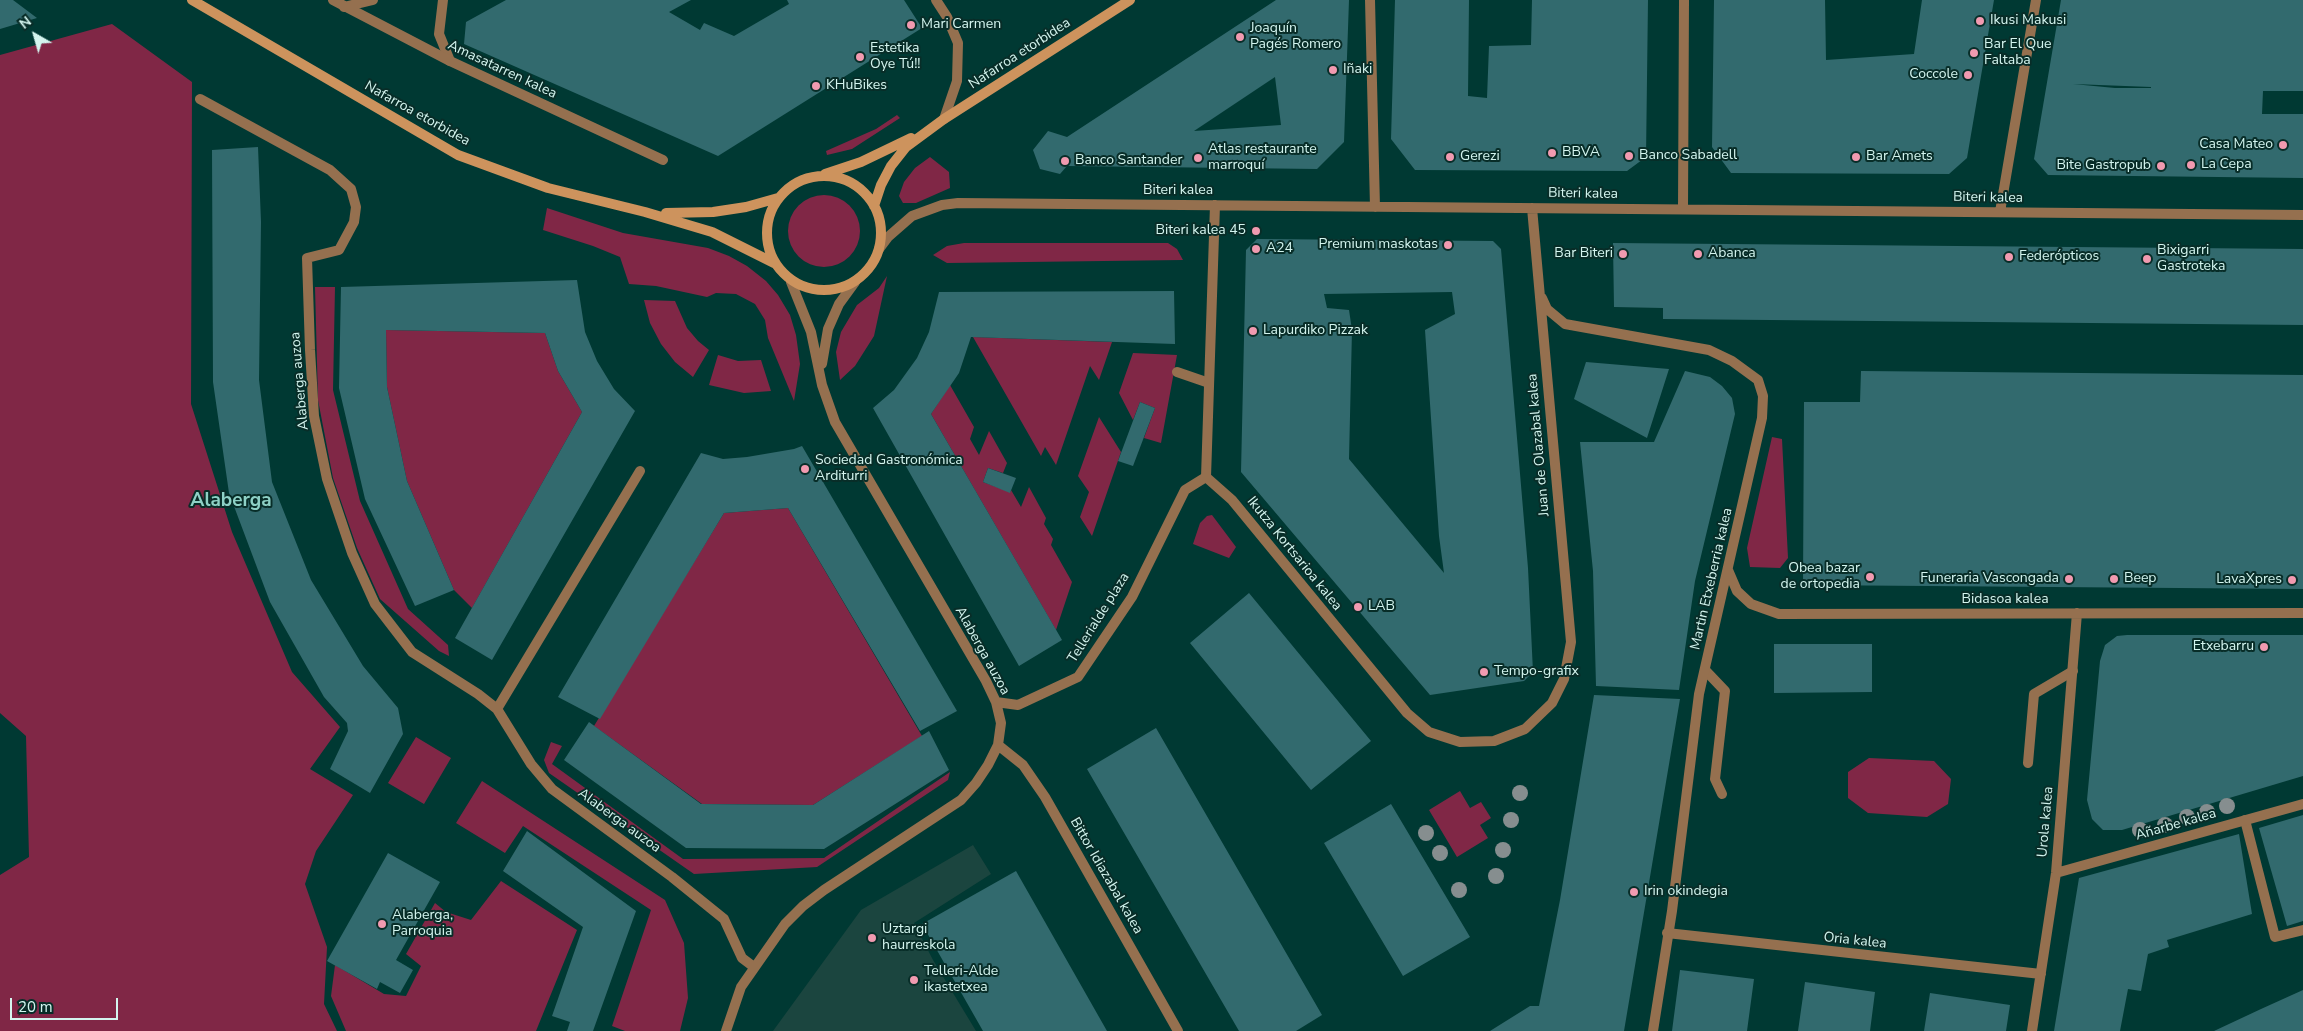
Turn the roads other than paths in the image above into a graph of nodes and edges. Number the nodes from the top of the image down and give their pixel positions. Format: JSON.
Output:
{"nodes":[{"id":1,"x":192,"y":0,"type":"edge"},
{"id":2,"x":332,"y":0,"type":"edge"},
{"id":3,"x":373,"y":0,"type":"edge"},
{"id":4,"x":443,"y":0,"type":"edge"},
{"id":5,"x":936,"y":0,"type":"edge"},
{"id":6,"x":1130,"y":0,"type":"edge"},
{"id":7,"x":1370,"y":0,"type":"edge"},
{"id":8,"x":1684,"y":0,"type":"edge"},
{"id":9,"x":2036,"y":0,"type":"edge"},
{"id":10,"x":344,"y":7,"type":"junction"},
{"id":11,"x":450,"y":61,"type":"junction"},
{"id":12,"x":200,"y":99,"type":"dead end"},
{"id":13,"x":944,"y":119,"type":"junction"},
{"id":14,"x":925,"y":132,"type":"junction"},
{"id":15,"x":663,"y":160,"type":"dead end"},
{"id":16,"x":822,"y":176,"type":"junction"},
{"id":17,"x":778,"y":198,"type":"junction"},
{"id":18,"x":1215,"y":205,"type":"junction"},
{"id":19,"x":874,"y":206,"type":"junction"},
{"id":20,"x":1375,"y":207,"type":"junction"},
{"id":21,"x":1532,"y":208,"type":"junction"},
{"id":22,"x":1683,"y":209,"type":"junction"},
{"id":23,"x":645,"y":212,"type":"junction"},
{"id":24,"x":2000,"y":212,"type":"junction"},
{"id":25,"x":2303,"y":215,"type":"edge"},
{"id":26,"x":879,"y":249,"type":"junction"},
{"id":27,"x":774,"y":262,"type":"junction"},
{"id":28,"x":791,"y":282,"type":"junction"},
{"id":29,"x":855,"y":282,"type":"junction"},
{"id":30,"x":1538,"y":289,"type":"junction"},
{"id":31,"x":1177,"y":372,"type":"dead end"},
{"id":32,"x":1209,"y":382,"type":"junction"},
{"id":33,"x":822,"y":385,"type":"junction"},
{"id":34,"x":640,"y":471,"type":"dead end"},
{"id":35,"x":1206,"y":477,"type":"junction"},
{"id":36,"x":1728,"y":570,"type":"junction"},
{"id":37,"x":2303,"y":612,"type":"edge"},
{"id":38,"x":2077,"y":613,"type":"junction"},
{"id":39,"x":1705,"y":670,"type":"junction"},
{"id":40,"x":2072,"y":671,"type":"junction"},
{"id":41,"x":1564,"y":680,"type":"joint"},
{"id":42,"x":996,"y":702,"type":"junction"},
{"id":43,"x":496,"y":710,"type":"junction"},
{"id":44,"x":998,"y":745,"type":"junction"},
{"id":45,"x":2028,"y":763,"type":"dead end"},
{"id":46,"x":1722,"y":794,"type":"dead end"},
{"id":47,"x":2303,"y":804,"type":"edge"},
{"id":48,"x":2245,"y":820,"type":"junction"},
{"id":49,"x":2056,"y":873,"type":"junction"},
{"id":50,"x":2303,"y":930,"type":"edge"},
{"id":51,"x":1667,"y":933,"type":"junction"},
{"id":52,"x":754,"y":967,"type":"junction"},
{"id":53,"x":2041,"y":974,"type":"junction"},
{"id":54,"x":726,"y":1031,"type":"edge"},
{"id":55,"x":1178,"y":1031,"type":"edge"},
{"id":56,"x":1653,"y":1031,"type":"edge"},
{"id":57,"x":2032,"y":1031,"type":"edge"}],
"edges":[{"from":1,"to":23,"type":"main road","name":"Nafarroa etorbidea"},
{"from":2,"to":10,"type":"street","name":"Amasatarren kalea"},
{"from":3,"to":10,"type":"street"},
{"from":4,"to":11,"type":"street"},
{"from":5,"to":13,"type":"street"},
{"from":6,"to":13,"type":"main road","name":"Nafarroa etorbidea"},
{"from":7,"to":20,"type":"street"},
{"from":8,"to":22,"type":"street"},
{"from":9,"to":24,"type":"street"},
{"from":10,"to":11,"type":"street","name":"Amasatarren kalea"},
{"from":11,"to":15,"type":"street","name":"Amasatarren kalea"},
{"from":12,"to":43,"type":"street","name":"Alaberga auzoa"},
{"from":13,"to":14,"type":"main road","name":"Nafarroa etorbidea"},
{"from":14,"to":16,"type":"main road","name":"Nafarroa etorbidea"},
{"from":14,"to":19,"type":"main road","name":"Nafarroa etorbidea"},
{"from":16,"to":17,"type":"main road"},
{"from":16,"to":19,"type":"main road"},
{"from":17,"to":23,"type":"main road","name":"Nafarroa etorbidea"},
{"from":17,"to":27,"type":"main road"},
{"from":18,"to":20,"type":"street","name":"Biteri kalea"},
{"from":18,"to":26,"type":"street","name":"Biteri kalea"},
{"from":18,"to":32,"type":"street"},
{"from":19,"to":26,"type":"main road"},
{"from":20,"to":21,"type":"street","name":"Biteri kalea"},
{"from":21,"to":22,"type":"street","name":"Biteri kalea"},
{"from":21,"to":30,"type":"street","name":"Juan de Olazabal kalea"},
{"from":22,"to":24,"type":"street","name":"Biteri kalea"},
{"from":23,"to":27,"type":"main road","name":"Nafarroa etorbidea"},
{"from":24,"to":25,"type":"street","name":"Biteri kalea"},
{"from":26,"to":29,"type":"main road"},
{"from":27,"to":28,"type":"main road"},
{"from":28,"to":29,"type":"main road"},
{"from":28,"to":33,"type":"street","name":"Alaberga auzoa"},
{"from":29,"to":33,"type":"street","name":"Alaberga auzoa"},
{"from":30,"to":36,"type":"street","name":"Martin Etxeberria kalea"},
{"from":30,"to":41,"type":"street","name":"Juan de Olazabal kalea"},
{"from":31,"to":32,"type":"street"},
{"from":32,"to":35,"type":"street"},
{"from":33,"to":42,"type":"street","name":"Alaberga auzoa"},
{"from":34,"to":43,"type":"street"},
{"from":35,"to":41,"type":"street","name":"Ikutza Kortsarioa kalea"},
{"from":35,"to":42,"type":"street","name":"Tellerialde plaza"},
{"from":36,"to":38,"type":"street","name":"Bidasoa kalea"},
{"from":36,"to":39,"type":"street","name":"Martin Etxeberria kalea"},
{"from":37,"to":38,"type":"street","name":"Bidasoa kalea"},
{"from":38,"to":40,"type":"street","name":"Urola kalea"},
{"from":39,"to":46,"type":"street"},
{"from":39,"to":51,"type":"street","name":"Martin Etxeberria kalea"},
{"from":40,"to":45,"type":"street"},
{"from":40,"to":49,"type":"street","name":"Urola kalea"},
{"from":42,"to":44,"type":"street","name":"Alaberga auzoa"},
{"from":43,"to":52,"type":"street","name":"Alaberga auzoa"},
{"from":44,"to":52,"type":"street","name":"Alaberga auzoa"},
{"from":44,"to":55,"type":"street","name":"Bittor Idiazabal kalea"},
{"from":47,"to":48,"type":"street","name":"Añarbe kalea"},
{"from":48,"to":49,"type":"street","name":"Añarbe kalea"},
{"from":48,"to":50,"type":"street"},
{"from":49,"to":53,"type":"street","name":"Urola kalea"},
{"from":51,"to":53,"type":"street","name":"Oria kalea"},
{"from":51,"to":56,"type":"street","name":"Martin Etxeberria kalea"},
{"from":52,"to":54,"type":"street","name":"Alaberga auzoa"},
{"from":53,"to":57,"type":"street","name":"Urola kalea"}]}
